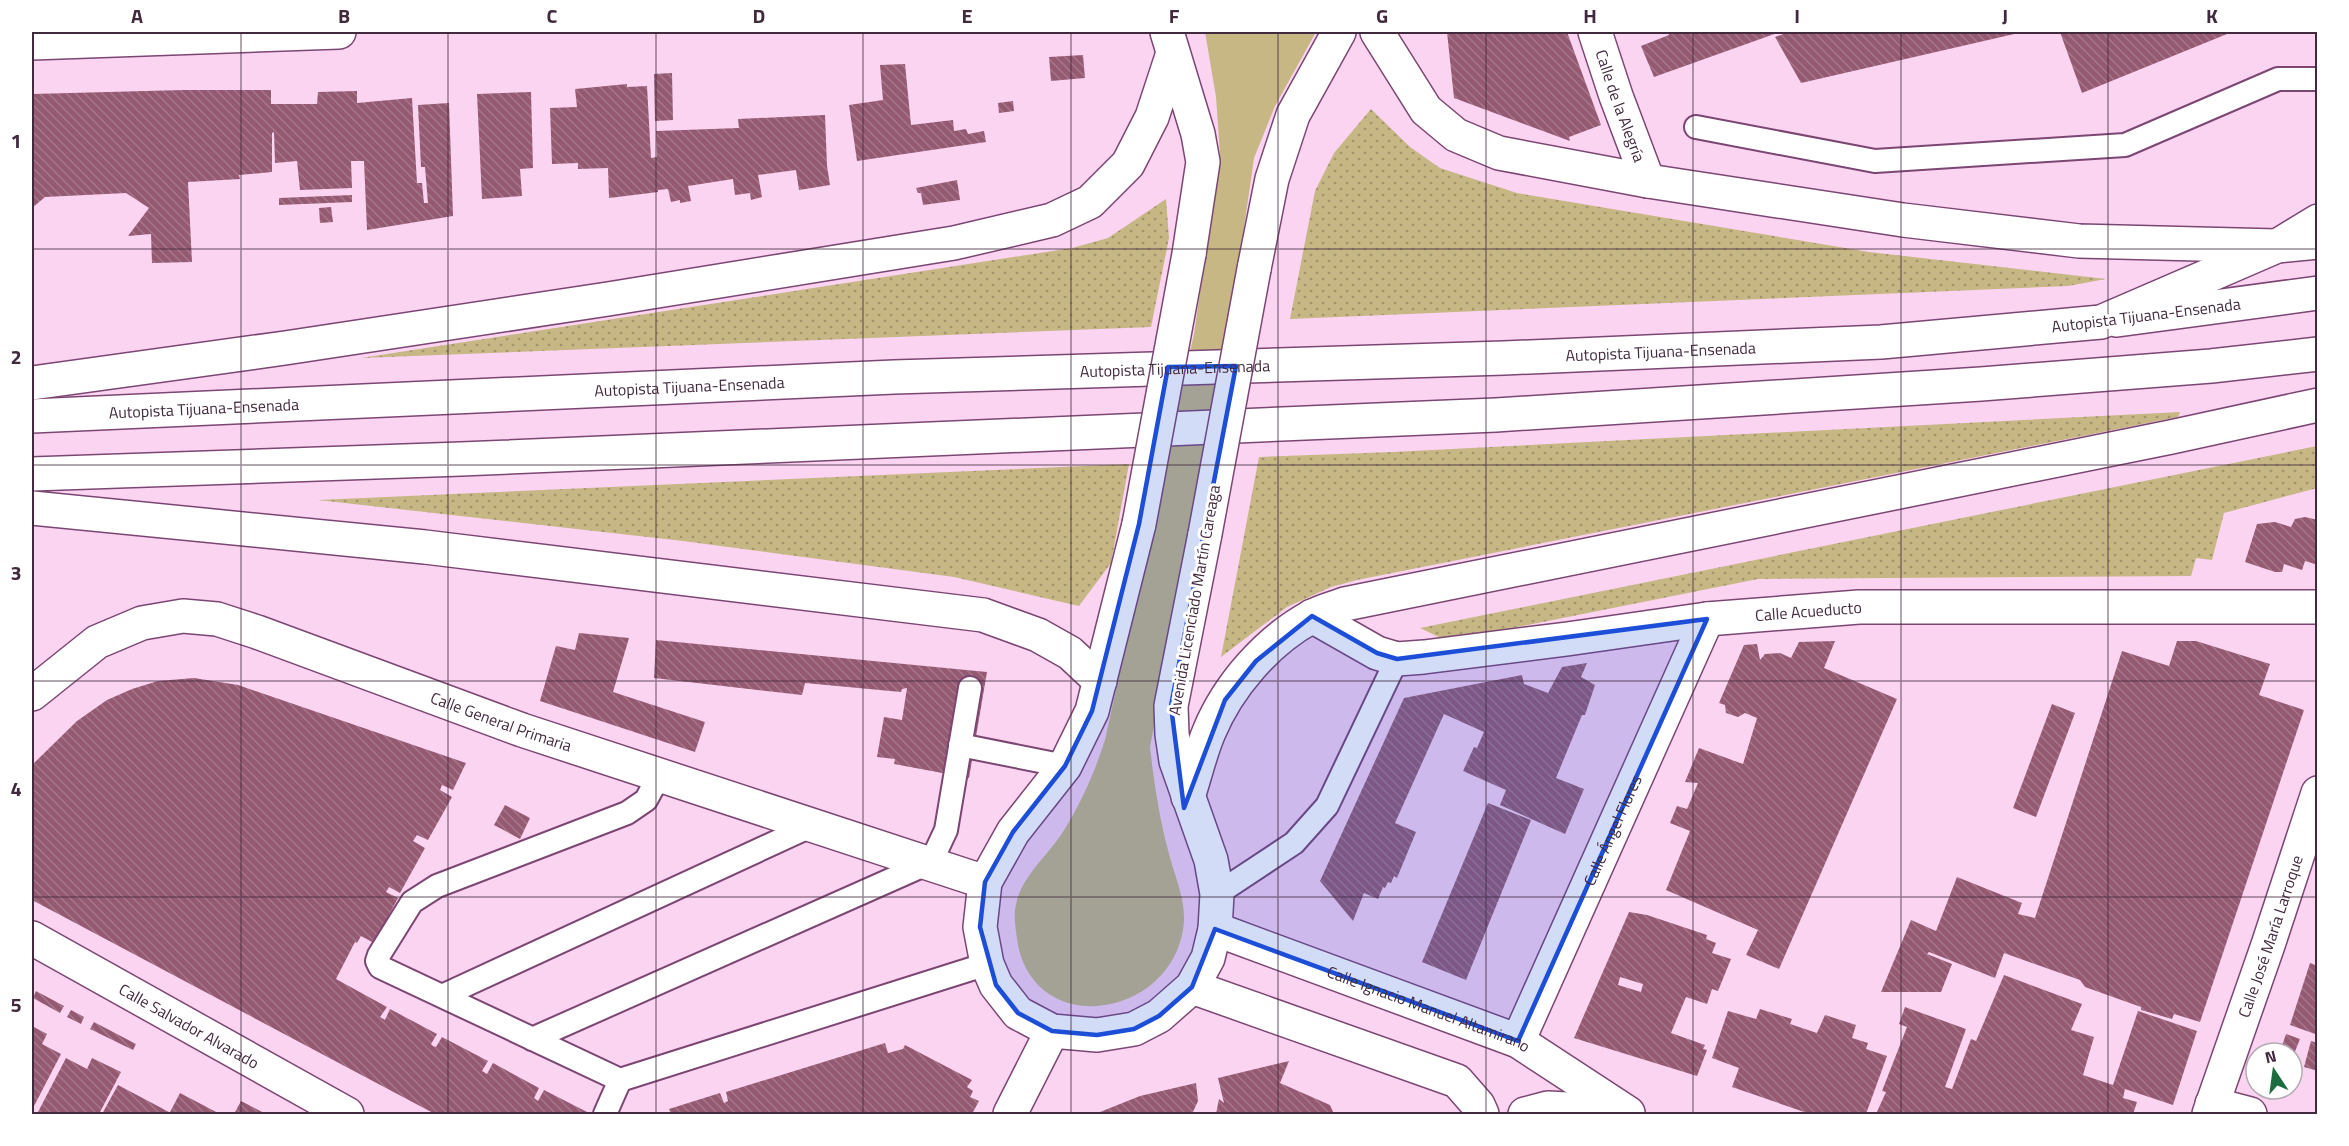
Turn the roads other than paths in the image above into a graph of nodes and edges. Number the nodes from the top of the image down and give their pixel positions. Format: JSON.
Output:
{"nodes":[{"id":1,"x":339,"y":32,"type":"edge"},
{"id":2,"x":1339,"y":32,"type":"edge"},
{"id":3,"x":1377,"y":32,"type":"edge"},
{"id":4,"x":1595,"y":32,"type":"edge"},
{"id":5,"x":1170,"y":42,"type":"edge"},
{"id":6,"x":32,"y":43,"type":"edge"},
{"id":7,"x":2318,"y":79,"type":"edge"},
{"id":8,"x":1696,"y":127,"type":"dead end"},
{"id":9,"x":1648,"y":181,"type":"junction"},
{"id":10,"x":2318,"y":221,"type":"edge"},
{"id":11,"x":2318,"y":242,"type":"edge"},
{"id":12,"x":2277,"y":246,"type":"junction"},
{"id":13,"x":2318,"y":293,"type":"edge"},
{"id":14,"x":2101,"y":322,"type":"junction"},
{"id":15,"x":2318,"y":354,"type":"edge"},
{"id":16,"x":32,"y":383,"type":"edge"},
{"id":17,"x":2318,"y":405,"type":"edge"},
{"id":18,"x":32,"y":416,"type":"edge"},
{"id":19,"x":32,"y":474,"type":"edge"},
{"id":20,"x":32,"y":508,"type":"edge"},
{"id":21,"x":2318,"y":607,"type":"edge"},
{"id":22,"x":1312,"y":616,"type":"junction"},
{"id":23,"x":1707,"y":619,"type":"junction"},
{"id":24,"x":1397,"y":659,"type":"junction"},
{"id":25,"x":1100,"y":681,"type":"junction"},
{"id":26,"x":970,"y":688,"type":"dead end"},
{"id":27,"x":32,"y":694,"type":"edge"},
{"id":28,"x":960,"y":745,"type":"junction"},
{"id":29,"x":1065,"y":766,"type":"junction"},
{"id":30,"x":660,"y":774,"type":"junction"},
{"id":31,"x":2318,"y":792,"type":"edge"},
{"id":32,"x":1188,"y":798,"type":"junction"},
{"id":33,"x":813,"y":825,"type":"junction"},
{"id":34,"x":930,"y":862,"type":"junction"},
{"id":35,"x":986,"y":882,"type":"junction"},
{"id":36,"x":1217,"y":894,"type":"junction"},
{"id":37,"x":1215,"y":929,"type":"junction"},
{"id":38,"x":32,"y":938,"type":"edge"},
{"id":39,"x":987,"y":964,"type":"junction"},
{"id":40,"x":1192,"y":987,"type":"junction"},
{"id":41,"x":442,"y":996,"type":"junction"},
{"id":42,"x":1052,"y":1031,"type":"junction"},
{"id":43,"x":532,"y":1039,"type":"junction"},
{"id":44,"x":1518,"y":1041,"type":"junction"},
{"id":45,"x":620,"y":1080,"type":"junction"},
{"id":46,"x":2210,"y":1109,"type":"edge"},
{"id":47,"x":347,"y":1114,"type":"edge"},
{"id":48,"x":605,"y":1114,"type":"edge"},
{"id":49,"x":1010,"y":1114,"type":"edge"},
{"id":50,"x":1482,"y":1114,"type":"edge"},
{"id":51,"x":1525,"y":1114,"type":"edge"},
{"id":52,"x":1630,"y":1114,"type":"edge"},
{"id":53,"x":2250,"y":1114,"type":"edge"}],
"edges":[{"from":1,"to":6,"type":"main road"},
{"from":2,"to":32,"type":"main road","name":"Avenida Licenciado Martín Careaga","bridge":true},
{"from":3,"to":9,"type":"main road"},
{"from":4,"to":9,"type":"main road","name":"Calle de la Alegría"},
{"from":5,"to":16,"type":"main road"},
{"from":5,"to":25,"type":"main road","name":"Avenida Licenciado Martín Careaga","bridge":true},
{"from":7,"to":8,"type":"lane"},
{"from":9,"to":12,"type":"main road"},
{"from":10,"to":12,"type":"main road"},
{"from":11,"to":12,"type":"main road"},
{"from":12,"to":14,"type":"main road"},
{"from":13,"to":14,"type":"main road","name":"Autopista Tijuana-Ensenada"},
{"from":14,"to":18,"type":"main road","name":"Autopista Tijuana-Ensenada"},
{"from":15,"to":19,"type":"main road"},
{"from":17,"to":22,"type":"main road"},
{"from":20,"to":25,"type":"main road"},
{"from":21,"to":23,"type":"main road","name":"Calle Acueducto"},
{"from":22,"to":24,"type":"main road","name":"Calle Acueducto"},
{"from":22,"to":32,"type":"main road"},
{"from":23,"to":24,"type":"main road","name":"Calle Acueducto"},
{"from":23,"to":44,"type":"main road","name":"Calle Ángel Flores"},
{"from":24,"to":36,"type":"lane"},
{"from":25,"to":29,"type":"main road","name":"Avenida Licenciado Martín Careaga"},
{"from":26,"to":28,"type":"lane"},
{"from":27,"to":30,"type":"main road","name":"Calle General Primaria"},
{"from":28,"to":29,"type":"lane"},
{"from":28,"to":34,"type":"lane"},
{"from":29,"to":35,"type":"main road","name":"Avenida Licenciado Martín Careaga"},
{"from":30,"to":33,"type":"main road","name":"Calle General Primaria"},
{"from":30,"to":41,"type":"lane"},
{"from":31,"to":46,"type":"main road","name":"Calle José María Larroque"},
{"from":32,"to":36,"type":"main road","name":"Avenida Licenciado Martín Careaga"},
{"from":33,"to":34,"type":"main road","name":"Calle General Primaria"},
{"from":33,"to":41,"type":"lane"},
{"from":34,"to":35,"type":"main road","name":"Calle General Primaria"},
{"from":34,"to":43,"type":"lane"},
{"from":35,"to":39,"type":"main road","name":"Avenida Licenciado Martín Careaga"},
{"from":36,"to":37,"type":"main road","name":"Avenida Licenciado Martín Careaga"},
{"from":37,"to":40,"type":"main road","name":"Avenida Licenciado Martín Careaga"},
{"from":37,"to":44,"type":"main road","name":"Calle Ignacio Manuel Altamirano"},
{"from":38,"to":47,"type":"main road","name":"Calle Salvador Alvarado"},
{"from":39,"to":42,"type":"main road","name":"Avenida Licenciado Martín Careaga"},
{"from":39,"to":45,"type":"lane"},
{"from":40,"to":42,"type":"main road","name":"Avenida Licenciado Martín Careaga"},
{"from":40,"to":50,"type":"main road"},
{"from":41,"to":43,"type":"lane"},
{"from":42,"to":49,"type":"main road"},
{"from":43,"to":45,"type":"lane"},
{"from":44,"to":52,"type":"main road","name":"Calle Ignacio Manuel Altamirano"},
{"from":45,"to":48,"type":"lane"},
{"from":46,"to":53,"type":"main road"},
{"from":51,"to":52,"type":"main road","name":"Calle Ignacio Manuel Altamirano"}]}
